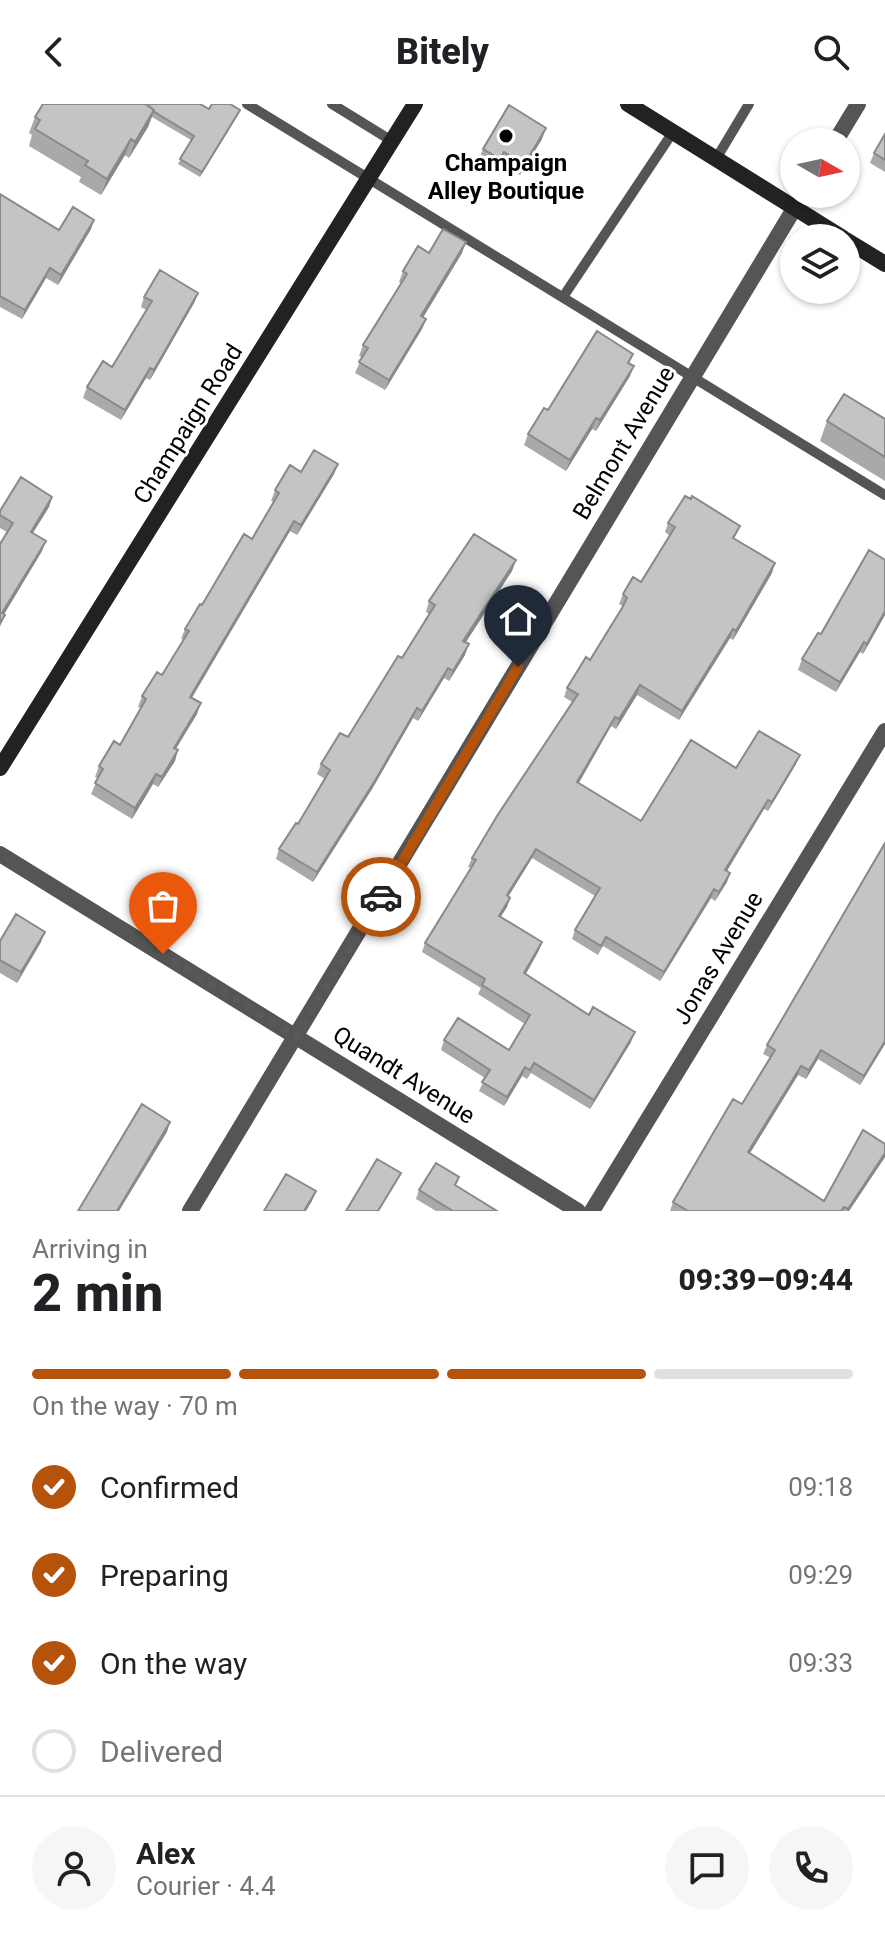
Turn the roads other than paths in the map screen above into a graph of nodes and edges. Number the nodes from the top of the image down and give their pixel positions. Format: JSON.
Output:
{"nodes":[{"id":1,"x":247,"y":104,"type":"edge"},
{"id":2,"x":332,"y":104,"type":"edge"},
{"id":3,"x":415,"y":104,"type":"edge"},
{"id":4,"x":628,"y":104,"type":"edge"},
{"id":5,"x":749,"y":104,"type":"edge"},
{"id":6,"x":858,"y":104,"type":"edge"},
{"id":7,"x":653,"y":111,"type":"edge"},
{"id":8,"x":843,"y":128,"type":"edge"},
{"id":9,"x":673,"y":132,"type":"junction"},
{"id":10,"x":392,"y":141,"type":"junction"},
{"id":11,"x":716,"y":159,"type":"junction"},
{"id":12,"x":369,"y":179,"type":"junction"},
{"id":13,"x":780,"y":192,"type":"edge"},
{"id":14,"x":794,"y":208,"type":"edge"},
{"id":15,"x":806,"y":208,"type":"edge"},
{"id":16,"x":826,"y":224,"type":"edge"},
{"id":17,"x":860,"y":249,"type":"edge"},
{"id":18,"x":885,"y":264,"type":"edge"},
{"id":19,"x":563,"y":297,"type":"junction"},
{"id":20,"x":692,"y":376,"type":"junction"},
{"id":21,"x":885,"y":495,"type":"edge"},
{"id":22,"x":885,"y":731,"type":"edge"},
{"id":23,"x":0,"y":768,"type":"edge"},
{"id":24,"x":0,"y":854,"type":"edge"},
{"id":25,"x":296,"y":1037,"type":"junction"},
{"id":26,"x":190,"y":1211,"type":"edge"},
{"id":27,"x":578,"y":1211,"type":"edge"},
{"id":28,"x":592,"y":1211,"type":"edge"}],
"edges":[{"from":1,"to":12,"type":"lane"},
{"from":2,"to":10,"type":"lane"},
{"from":3,"to":10,"type":"street","name":"Champaign Road"},
{"from":4,"to":7,"type":"street"},
{"from":5,"to":11,"type":"lane"},
{"from":6,"to":8,"type":"street"},
{"from":7,"to":9,"type":"street"},
{"from":9,"to":11,"type":"street"},
{"from":9,"to":19,"type":"lane"},
{"from":10,"to":12,"type":"street","name":"Champaign Road"},
{"from":11,"to":13,"type":"street"},
{"from":12,"to":19,"type":"lane"},
{"from":12,"to":23,"type":"street","name":"Champaign Road"},
{"from":14,"to":20,"type":"street","name":"Belmont Avenue"},
{"from":15,"to":16,"type":"street"},
{"from":17,"to":18,"type":"street"},
{"from":19,"to":20,"type":"lane"},
{"from":20,"to":21,"type":"lane"},
{"from":20,"to":25,"type":"street","name":"Belmont Avenue"},
{"from":22,"to":28,"type":"street","name":"Jonas Avenue"},
{"from":24,"to":25,"type":"street","name":"Quandt Avenue"},
{"from":25,"to":26,"type":"street","name":"Belmont Avenue"},
{"from":25,"to":27,"type":"street","name":"Quandt Avenue"}]}
